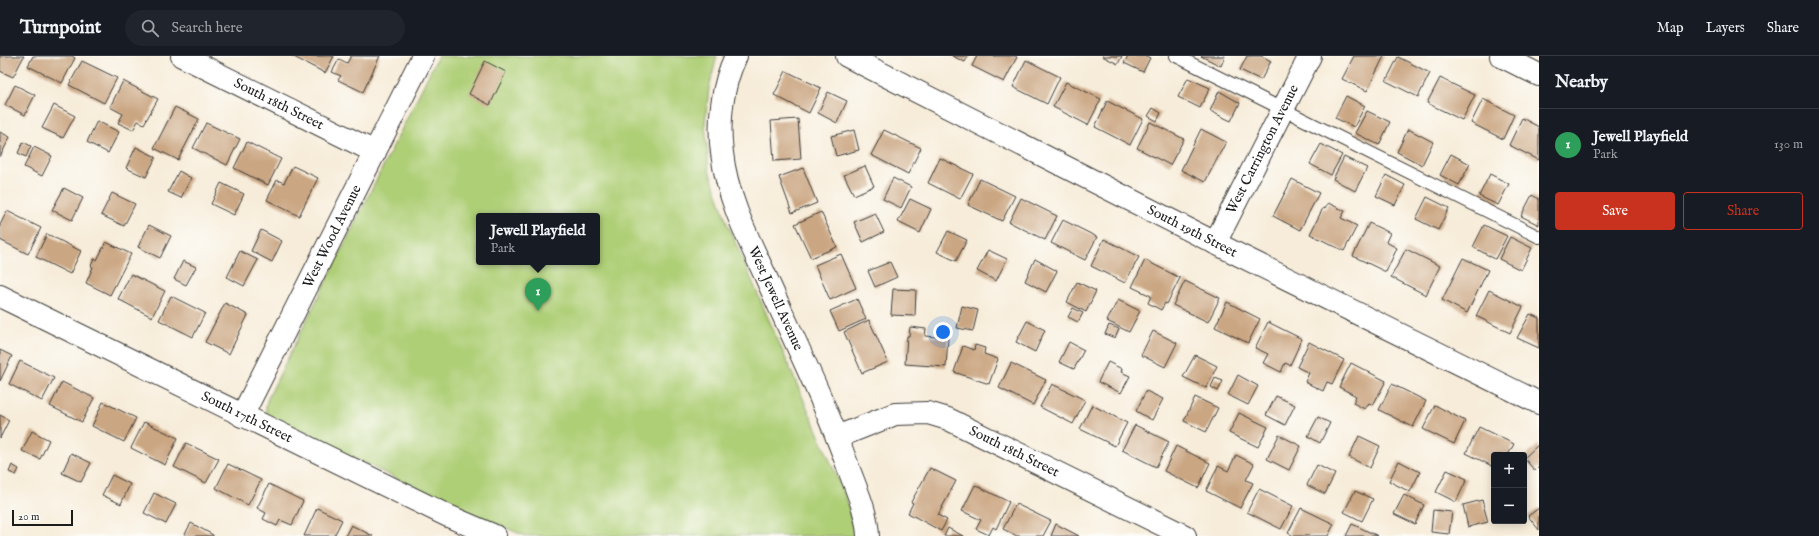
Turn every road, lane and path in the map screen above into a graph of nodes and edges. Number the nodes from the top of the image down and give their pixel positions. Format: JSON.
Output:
{"nodes":[{"id":1,"x":182,"y":56,"type":"edge"},
{"id":2,"x":423,"y":56,"type":"edge"},
{"id":3,"x":736,"y":56,"type":"edge"},
{"id":4,"x":847,"y":56,"type":"edge"},
{"id":5,"x":1176,"y":56,"type":"edge"},
{"id":6,"x":1310,"y":56,"type":"edge"},
{"id":7,"x":1501,"y":56,"type":"edge"},
{"id":8,"x":1539,"y":75,"type":"edge"},
{"id":9,"x":1283,"y":109,"type":"junction"},
{"id":10,"x":375,"y":152,"type":"junction"},
{"id":11,"x":1539,"y":237,"type":"edge"},
{"id":12,"x":1215,"y":243,"type":"junction"},
{"id":13,"x":0,"y":296,"type":"edge"},
{"id":14,"x":1539,"y":403,"type":"edge"},
{"id":15,"x":242,"y":416,"type":"junction"},
{"id":16,"x":837,"y":437,"type":"junction"},
{"id":17,"x":495,"y":536,"type":"edge"},
{"id":18,"x":868,"y":536,"type":"edge"},
{"id":19,"x":1185,"y":536,"type":"edge"}],
"edges":[{"from":1,"to":10,"type":"street","name":"South 18th Street"},
{"from":2,"to":10,"type":"street","name":"West Wood Avenue"},
{"from":3,"to":16,"type":"street","name":"West Jewell Avenue"},
{"from":4,"to":12,"type":"street","name":"South 19th Street"},
{"from":5,"to":9,"type":"lane"},
{"from":6,"to":9,"type":"street","name":"West Carrington Avenue"},
{"from":7,"to":8,"type":"street"},
{"from":9,"to":11,"type":"lane"},
{"from":9,"to":12,"type":"street","name":"West Carrington Avenue"},
{"from":10,"to":15,"type":"street","name":"West Wood Avenue"},
{"from":12,"to":14,"type":"street","name":"South 19th Street"},
{"from":13,"to":15,"type":"street","name":"South 17th Street"},
{"from":15,"to":17,"type":"street","name":"South 17th Street"},
{"from":16,"to":18,"type":"street","name":"West Jewell Avenue"},
{"from":16,"to":19,"type":"street","name":"South 18th Street"}]}
